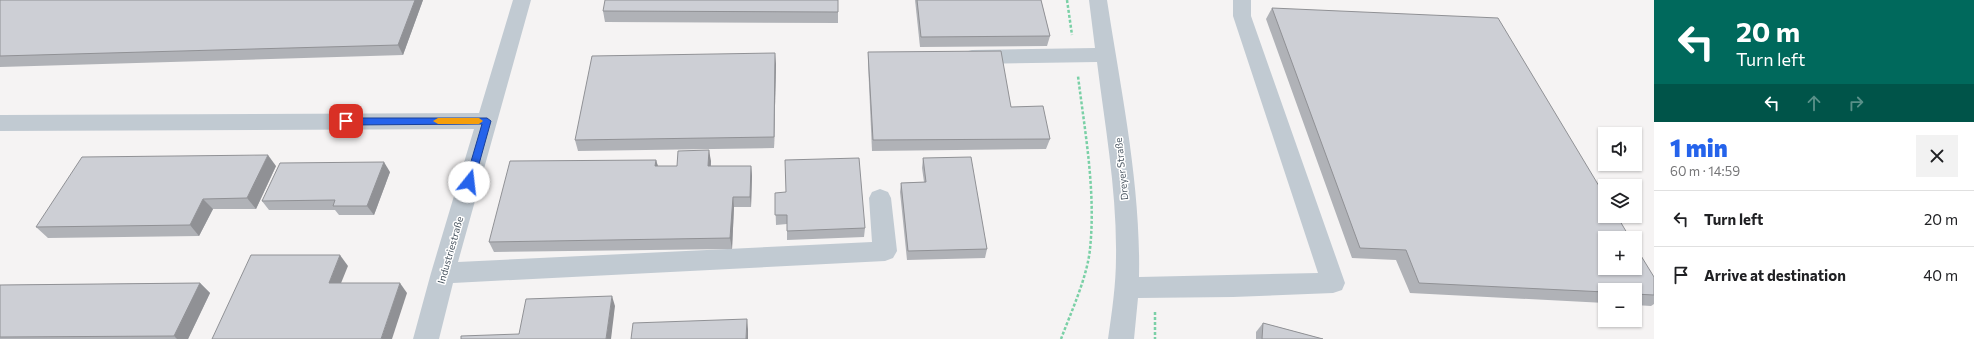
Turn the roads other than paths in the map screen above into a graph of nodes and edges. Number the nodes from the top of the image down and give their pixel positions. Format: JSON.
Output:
{"nodes":[{"id":1,"x":522,"y":0,"type":"edge"},
{"id":2,"x":1098,"y":0,"type":"edge"},
{"id":3,"x":1242,"y":0,"type":"edge"},
{"id":4,"x":1106,"y":55,"type":"junction"},
{"id":5,"x":951,"y":57,"type":"edge"},
{"id":6,"x":487,"y":121,"type":"junction"},
{"id":7,"x":0,"y":123,"type":"edge"},
{"id":8,"x":880,"y":198,"type":"dead end"},
{"id":9,"x":443,"y":273,"type":"junction"},
{"id":10,"x":1127,"y":288,"type":"junction"},
{"id":11,"x":426,"y":339,"type":"edge"},
{"id":12,"x":1120,"y":339,"type":"edge"}],
"edges":[{"from":1,"to":6,"type":"street","name":"Industriestraße"},
{"from":2,"to":4,"type":"street","name":"Dreyer Straße"},
{"from":3,"to":10,"type":"street"},
{"from":4,"to":5,"type":"street"},
{"from":4,"to":10,"type":"street","name":"Dreyer Straße"},
{"from":6,"to":7,"type":"street"},
{"from":6,"to":9,"type":"street","name":"Industriestraße"},
{"from":8,"to":9,"type":"street"},
{"from":9,"to":11,"type":"street","name":"Industriestraße"},
{"from":10,"to":12,"type":"street","name":"Dreyer Straße"}]}
